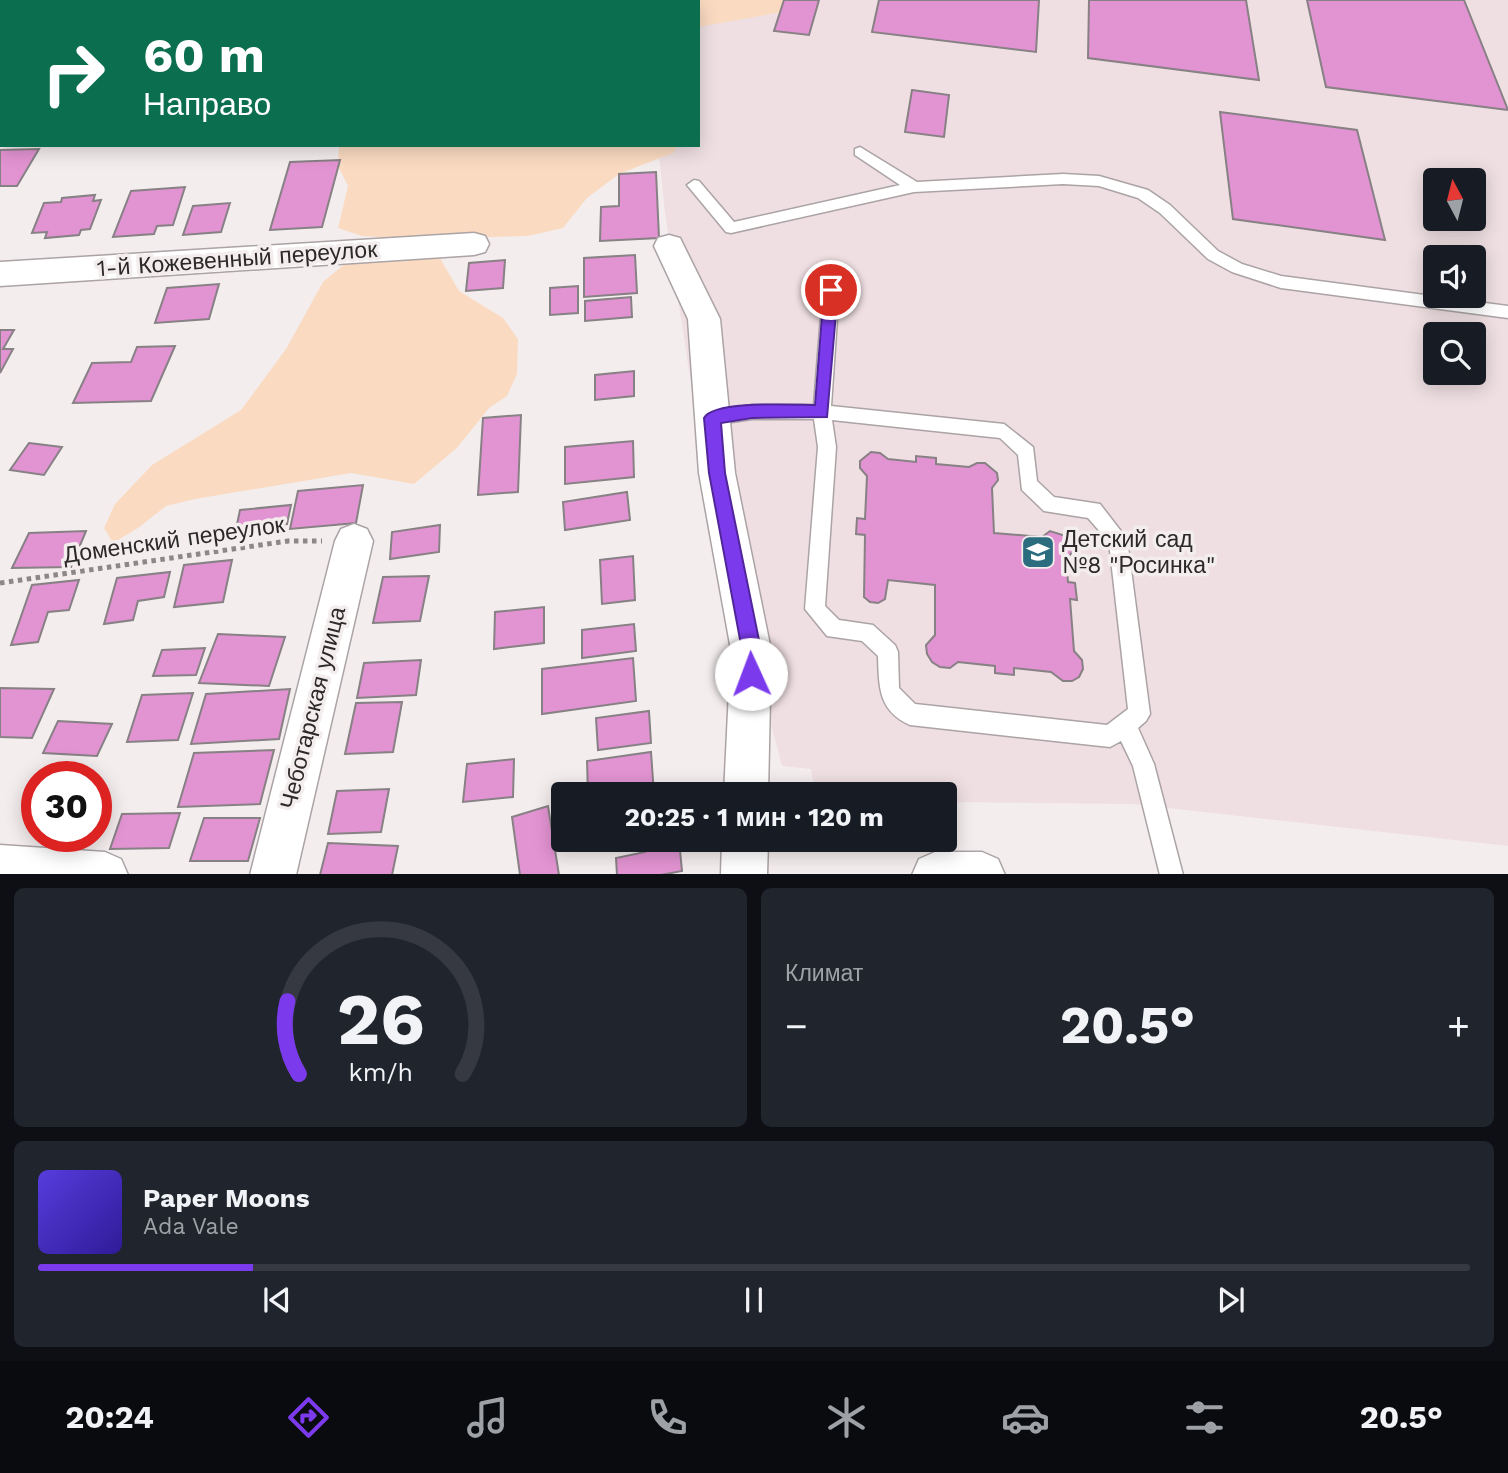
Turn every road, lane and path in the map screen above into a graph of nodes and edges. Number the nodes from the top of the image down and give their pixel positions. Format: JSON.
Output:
{"nodes":[{"id":1,"x":860,"y":152,"type":"dead end"},
{"id":2,"x":694,"y":185,"type":"dead end"},
{"id":3,"x":914,"y":187,"type":"junction"},
{"id":4,"x":474,"y":244,"type":"dead end"},
{"id":5,"x":669,"y":246,"type":"dead end"},
{"id":6,"x":0,"y":274,"type":"edge"},
{"id":7,"x":831,"y":290,"type":"dead end"},
{"id":8,"x":1508,"y":312,"type":"edge"},
{"id":9,"x":822,"y":412,"type":"junction"},
{"id":10,"x":712,"y":418,"type":"junction"},
{"id":11,"x":354,"y":541,"type":"joint"},
{"id":12,"x":0,"y":583,"type":"edge"},
{"id":13,"x":1125,"y":725,"type":"junction"},
{"id":14,"x":747,"y":782,"type":"edge"},
{"id":15,"x":745,"y":852,"type":"edge"},
{"id":16,"x":0,"y":868,"type":"edge"},
{"id":17,"x":105,"y":874,"type":"edge"},
{"id":18,"x":273,"y":874,"type":"edge"},
{"id":19,"x":744,"y":874,"type":"edge"},
{"id":20,"x":1172,"y":874,"type":"edge"}],
"edges":[{"from":1,"to":3,"type":"lane"},
{"from":2,"to":3,"type":"lane"},
{"from":3,"to":8,"type":"lane"},
{"from":4,"to":6,"type":"street","name":"1-й Кожевенный переулок"},
{"from":5,"to":10,"type":"street"},
{"from":7,"to":9,"type":"lane"},
{"from":9,"to":10,"type":"lane"},
{"from":9,"to":13,"type":"lane"},
{"from":9,"to":13,"type":"lane"},
{"from":10,"to":14,"type":"street"},
{"from":11,"to":12,"type":"path","name":"Доменский переулок"},
{"from":11,"to":18,"type":"street","name":"Чеботарская улица"},
{"from":13,"to":20,"type":"lane"},
{"from":15,"to":19,"type":"street"},
{"from":16,"to":17,"type":"street"}]}
